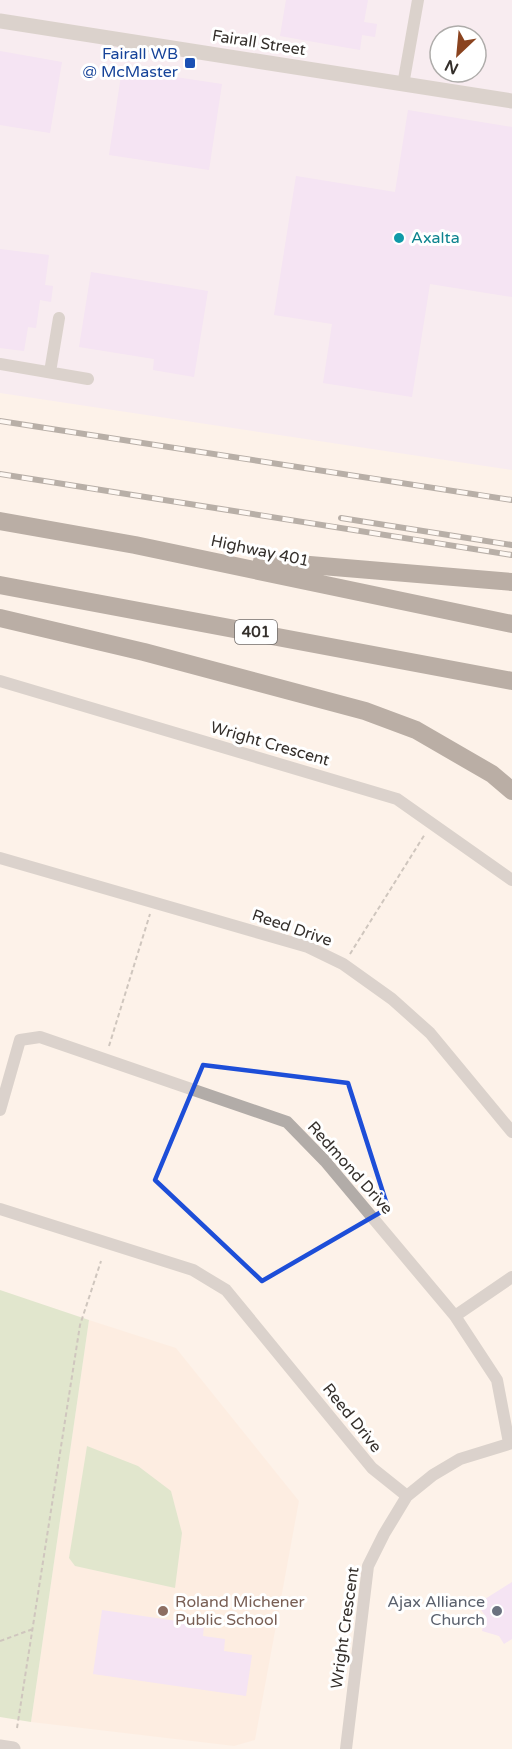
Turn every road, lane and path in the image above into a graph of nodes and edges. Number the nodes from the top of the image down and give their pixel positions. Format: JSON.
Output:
{"nodes":[{"id":1,"x":418,"y":0,"type":"edge"},
{"id":2,"x":0,"y":21,"type":"edge"},
{"id":3,"x":404,"y":85,"type":"junction"},
{"id":4,"x":512,"y":101,"type":"edge"},
{"id":5,"x":59,"y":318,"type":"dead end"},
{"id":6,"x":0,"y":364,"type":"edge"},
{"id":7,"x":50,"y":372,"type":"junction"},
{"id":8,"x":88,"y":379,"type":"dead end"},
{"id":9,"x":0,"y":521,"type":"edge"},
{"id":10,"x":135,"y":545,"type":"junction"},
{"id":11,"x":512,"y":582,"type":"edge"},
{"id":12,"x":0,"y":585,"type":"edge"},
{"id":13,"x":0,"y":618,"type":"edge"},
{"id":14,"x":512,"y":624,"type":"edge"},
{"id":15,"x":0,"y":681,"type":"edge"},
{"id":16,"x":512,"y":681,"type":"edge"},
{"id":17,"x":512,"y":791,"type":"edge"},
{"id":18,"x":430,"y":823,"type":"junction"},
{"id":19,"x":0,"y":858,"type":"edge"},
{"id":20,"x":512,"y":880,"type":"edge"},
{"id":21,"x":153,"y":902,"type":"junction"},
{"id":22,"x":343,"y":964,"type":"junction"},
{"id":23,"x":109,"y":1046,"type":"dead end"},
{"id":24,"x":0,"y":1110,"type":"edge"},
{"id":25,"x":512,"y":1132,"type":"edge"},
{"id":26,"x":0,"y":1209,"type":"edge"},
{"id":27,"x":101,"y":1261,"type":"dead end"},
{"id":28,"x":512,"y":1277,"type":"edge"},
{"id":29,"x":455,"y":1316,"type":"junction"},
{"id":30,"x":511,"y":1443,"type":"edge"},
{"id":31,"x":407,"y":1496,"type":"junction"},
{"id":32,"x":33,"y":1629,"type":"junction"},
{"id":33,"x":0,"y":1641,"type":"edge"},
{"id":34,"x":17,"y":1728,"type":"dead end"},
{"id":35,"x":0,"y":1747,"type":"edge"},
{"id":36,"x":13,"y":1749,"type":"edge"},
{"id":37,"x":346,"y":1749,"type":"edge"}],
"edges":[{"from":1,"to":3,"type":"street"},
{"from":2,"to":3,"type":"street","name":"Fairall Street"},
{"from":3,"to":4,"type":"street","name":"Fairall Street"},
{"from":5,"to":7,"type":"street"},
{"from":6,"to":7,"type":"street"},
{"from":7,"to":8,"type":"street"},
{"from":9,"to":10,"type":"highway","name":"Highway 401"},
{"from":10,"to":11,"type":"highway"},
{"from":10,"to":14,"type":"highway","name":"Highway 401"},
{"from":12,"to":16,"type":"highway","number":"401"},
{"from":13,"to":17,"type":"highway"},
{"from":15,"to":18,"type":"street","name":"Wright Crescent"},
{"from":18,"to":20,"type":"street","name":"Wright Crescent"},
{"from":18,"to":22,"type":"path"},
{"from":19,"to":21,"type":"street","name":"Reed Drive"},
{"from":21,"to":22,"type":"street","name":"Reed Drive"},
{"from":21,"to":23,"type":"path"},
{"from":22,"to":25,"type":"street","name":"Reed Drive"},
{"from":24,"to":29,"type":"street","name":"Redmond Drive"},
{"from":26,"to":31,"type":"street","name":"Reed Drive"},
{"from":27,"to":32,"type":"path"},
{"from":28,"to":29,"type":"street"},
{"from":29,"to":30,"type":"street","name":"Redmond Drive"},
{"from":30,"to":31,"type":"street","name":"Wright Crescent"},
{"from":31,"to":37,"type":"street","name":"Wright Crescent"},
{"from":32,"to":33,"type":"path"},
{"from":32,"to":34,"type":"path"},
{"from":35,"to":36,"type":"street"}]}
